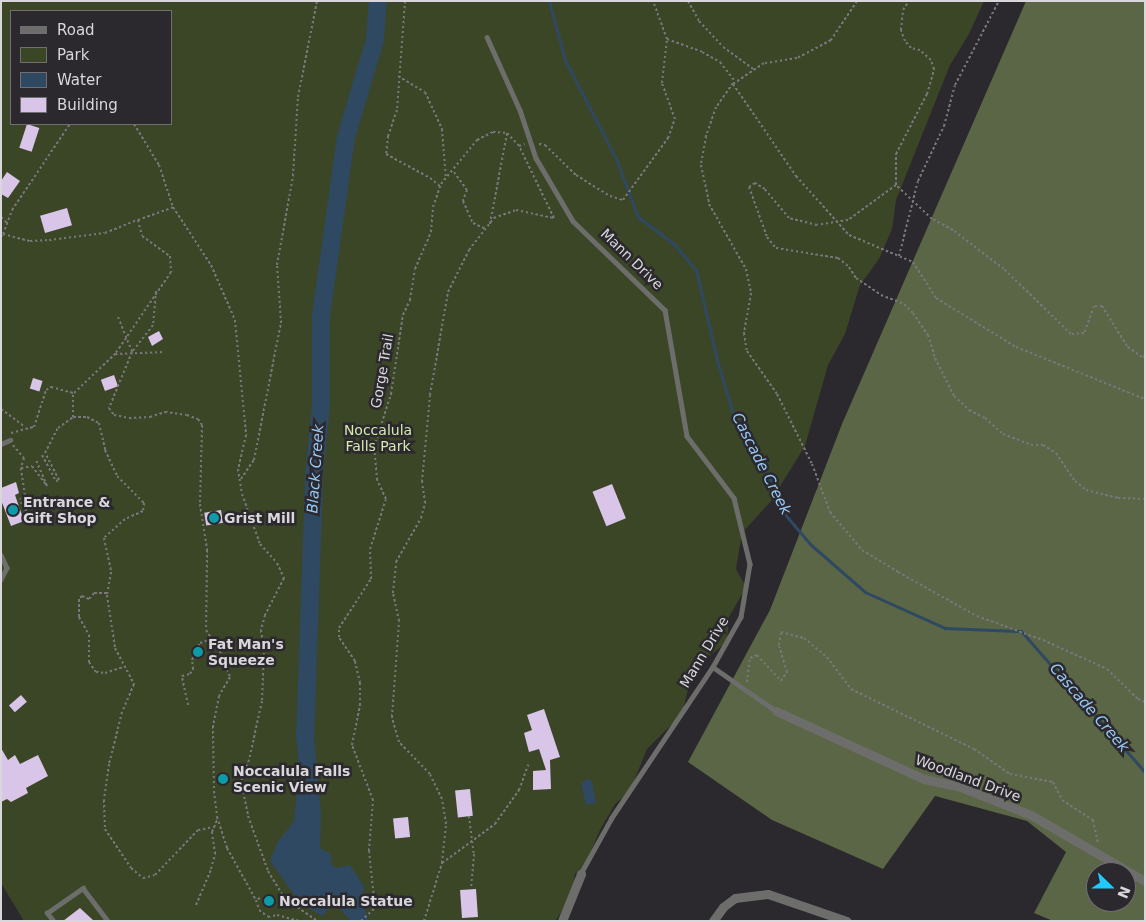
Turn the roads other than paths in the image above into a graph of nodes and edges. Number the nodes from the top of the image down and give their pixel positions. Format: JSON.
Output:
{"nodes":[{"id":1,"x":487,"y":37,"type":"dead end"},
{"id":2,"x":10,"y":440,"type":"road end"},
{"id":3,"x":1,"y":444,"type":"edge"},
{"id":4,"x":1,"y":555,"type":"edge"},
{"id":5,"x":1,"y":580,"type":"edge"},
{"id":6,"x":713,"y":668,"type":"junction"},
{"id":7,"x":776,"y":711,"type":"joint"},
{"id":8,"x":581,"y":874,"type":"joint"},
{"id":9,"x":1145,"y":881,"type":"edge"},
{"id":10,"x":53,"y":921,"type":"edge"},
{"id":11,"x":108,"y":921,"type":"edge"},
{"id":12,"x":562,"y":921,"type":"edge"},
{"id":13,"x":713,"y":921,"type":"edge"},
{"id":14,"x":847,"y":921,"type":"edge"}],
"edges":[{"from":1,"to":6,"type":"lane","name":"Mann Drive"},
{"from":2,"to":3,"type":"lane"},
{"from":4,"to":5,"type":"lane"},
{"from":6,"to":7,"type":"lane"},
{"from":6,"to":8,"type":"lane","name":"Mann Drive"},
{"from":7,"to":9,"type":"street","name":"Woodland Drive"},
{"from":8,"to":12,"type":"street","name":"Mann Drive"},
{"from":10,"to":11,"type":"lane"},
{"from":13,"to":14,"type":"street"}]}
